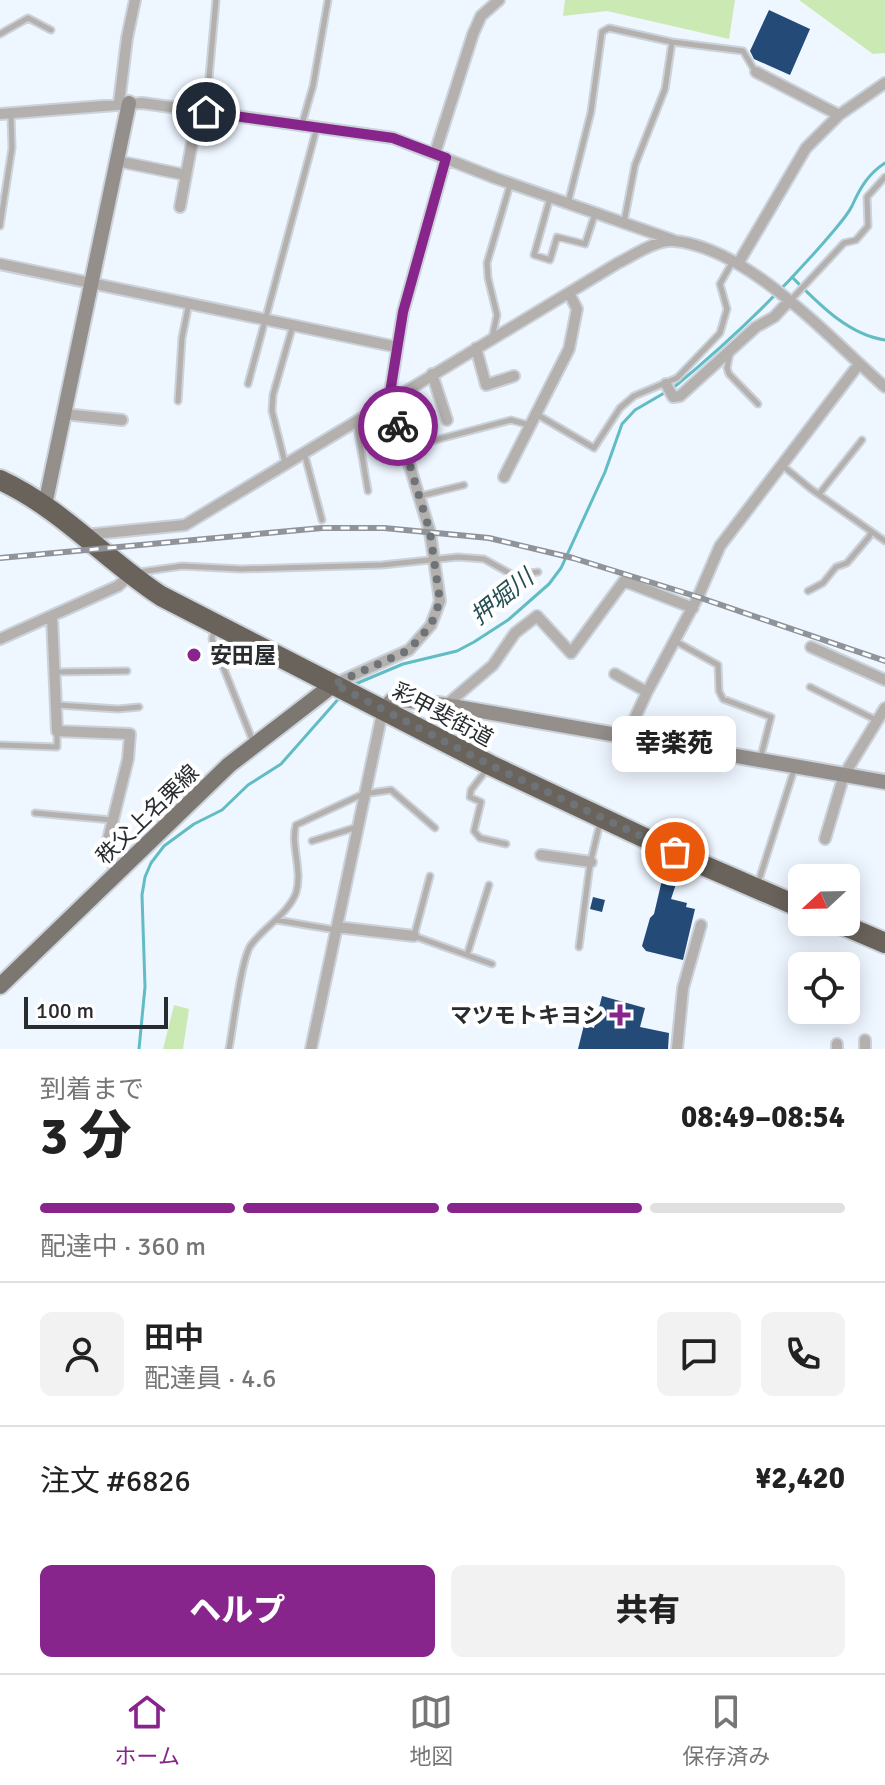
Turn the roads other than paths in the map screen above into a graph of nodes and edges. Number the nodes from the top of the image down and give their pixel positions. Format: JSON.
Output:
{"nodes":[{"id":1,"x":135,"y":0,"type":"edge"},
{"id":2,"x":216,"y":0,"type":"edge"},
{"id":3,"x":328,"y":0,"type":"edge"},
{"id":4,"x":499,"y":0,"type":"edge"},
{"id":5,"x":51,"y":30,"type":"dead end"},
{"id":6,"x":0,"y":34,"type":"edge"},
{"id":7,"x":672,"y":42,"type":"junction"},
{"id":8,"x":756,"y":72,"type":"joint"},
{"id":9,"x":885,"y":83,"type":"edge"},
{"id":10,"x":124,"y":103,"type":"junction"},
{"id":11,"x":202,"y":111,"type":"junction"},
{"id":12,"x":6,"y":113,"type":"edge"},
{"id":13,"x":839,"y":115,"type":"junction"},
{"id":14,"x":301,"y":125,"type":"junction"},
{"id":15,"x":317,"y":127,"type":"junction"},
{"id":16,"x":440,"y":155,"type":"junction"},
{"id":17,"x":117,"y":161,"type":"junction"},
{"id":18,"x":186,"y":175,"type":"junction"},
{"id":19,"x":885,"y":177,"type":"edge"},
{"id":20,"x":510,"y":184,"type":"junction"},
{"id":21,"x":550,"y":198,"type":"junction"},
{"id":22,"x":568,"y":204,"type":"junction"},
{"id":23,"x":180,"y":207,"type":"dead end"},
{"id":24,"x":595,"y":213,"type":"junction"},
{"id":25,"x":623,"y":223,"type":"junction"},
{"id":26,"x":0,"y":226,"type":"edge"},
{"id":27,"x":673,"y":240,"type":"junction"},
{"id":28,"x":736,"y":262,"type":"junction"},
{"id":29,"x":0,"y":264,"type":"edge"},
{"id":30,"x":91,"y":282,"type":"junction"},
{"id":31,"x":569,"y":293,"type":"junction"},
{"id":32,"x":789,"y":301,"type":"junction"},
{"id":33,"x":189,"y":302,"type":"junction"},
{"id":34,"x":268,"y":319,"type":"junction"},
{"id":35,"x":293,"y":325,"type":"junction"},
{"id":36,"x":492,"y":339,"type":"junction"},
{"id":37,"x":397,"y":347,"type":"junction"},
{"id":38,"x":476,"y":348,"type":"junction"},
{"id":39,"x":730,"y":351,"type":"junction"},
{"id":40,"x":859,"y":364,"type":"junction"},
{"id":41,"x":432,"y":374,"type":"junction"},
{"id":42,"x":514,"y":376,"type":"dead end"},
{"id":43,"x":248,"y":384,"type":"dead end"},
{"id":44,"x":666,"y":384,"type":"junction"},
{"id":45,"x":885,"y":387,"type":"edge"},
{"id":46,"x":389,"y":399,"type":"junction"},
{"id":47,"x":178,"y":401,"type":"dead end"},
{"id":48,"x":758,"y":404,"type":"dead end"},
{"id":49,"x":64,"y":414,"type":"junction"},
{"id":50,"x":536,"y":414,"type":"junction"},
{"id":51,"x":122,"y":420,"type":"dead end"},
{"id":52,"x":356,"y":420,"type":"junction"},
{"id":53,"x":447,"y":420,"type":"dead end"},
{"id":54,"x":530,"y":425,"type":"junction"},
{"id":55,"x":862,"y":440,"type":"dead end"},
{"id":56,"x":405,"y":448,"type":"junction"},
{"id":57,"x":304,"y":451,"type":"junction"},
{"id":58,"x":285,"y":463,"type":"junction"},
{"id":59,"x":781,"y":464,"type":"junction"},
{"id":60,"x":504,"y":477,"type":"dead end"},
{"id":61,"x":0,"y":480,"type":"edge"},
{"id":62,"x":464,"y":485,"type":"dead end"},
{"id":63,"x":368,"y":491,"type":"dead end"},
{"id":64,"x":819,"y":494,"type":"junction"},
{"id":65,"x":419,"y":496,"type":"junction"},
{"id":66,"x":45,"y":505,"type":"junction"},
{"id":67,"x":322,"y":520,"type":"dead end"},
{"id":68,"x":871,"y":531,"type":"junction"},
{"id":69,"x":82,"y":535,"type":"junction"},
{"id":70,"x":884,"y":538,"type":"edge"},
{"id":71,"x":433,"y":560,"type":"junction"},
{"id":72,"x":538,"y":572,"type":"dead end"},
{"id":73,"x":129,"y":576,"type":"junction"},
{"id":74,"x":808,"y":591,"type":"dead end"},
{"id":75,"x":693,"y":608,"type":"junction"},
{"id":76,"x":52,"y":616,"type":"junction"},
{"id":77,"x":215,"y":624,"type":"junction"},
{"id":78,"x":0,"y":639,"type":"edge"},
{"id":79,"x":675,"y":641,"type":"junction"},
{"id":80,"x":811,"y":647,"type":"dead end"},
{"id":81,"x":127,"y":671,"type":"dead end"},
{"id":82,"x":56,"y":672,"type":"junction"},
{"id":83,"x":615,"y":674,"type":"dead end"},
{"id":84,"x":885,"y":680,"type":"edge"},
{"id":85,"x":338,"y":687,"type":"junction"},
{"id":86,"x":810,"y":687,"type":"dead end"},
{"id":87,"x":647,"y":692,"type":"junction"},
{"id":88,"x":56,"y":705,"type":"junction"},
{"id":89,"x":376,"y":705,"type":"junction"},
{"id":90,"x":446,"y":705,"type":"junction"},
{"id":91,"x":139,"y":707,"type":"dead end"},
{"id":92,"x":885,"y":708,"type":"edge"},
{"id":93,"x":877,"y":720,"type":"junction"},
{"id":94,"x":57,"y":731,"type":"junction"},
{"id":95,"x":627,"y":735,"type":"junction"},
{"id":96,"x":0,"y":745,"type":"edge"},
{"id":97,"x":254,"y":745,"type":"junction"},
{"id":98,"x":760,"y":759,"type":"junction"},
{"id":99,"x":490,"y":765,"type":"junction"},
{"id":100,"x":796,"y":765,"type":"junction"},
{"id":101,"x":844,"y":775,"type":"junction"},
{"id":102,"x":885,"y":782,"type":"edge"},
{"id":103,"x":363,"y":794,"type":"junction"},
{"id":104,"x":35,"y":813,"type":"dead end"},
{"id":105,"x":601,"y":818,"type":"junction"},
{"id":106,"x":112,"y":820,"type":"junction"},
{"id":107,"x":358,"y":826,"type":"junction"},
{"id":108,"x":435,"y":828,"type":"dead end"},
{"id":109,"x":825,"y":839,"type":"dead end"},
{"id":110,"x":312,"y":841,"type":"dead end"},
{"id":111,"x":506,"y":844,"type":"dead end"},
{"id":112,"x":541,"y":855,"type":"dead end"},
{"id":113,"x":591,"y":862,"type":"junction"},
{"id":114,"x":118,"y":872,"type":"junction"},
{"id":115,"x":430,"y":876,"type":"dead end"},
{"id":116,"x":489,"y":885,"type":"dead end"},
{"id":117,"x":757,"y":888,"type":"junction"},
{"id":118,"x":788,"y":902,"type":"edge"},
{"id":119,"x":275,"y":920,"type":"junction"},
{"id":120,"x":701,"y":925,"type":"dead end"},
{"id":121,"x":337,"y":928,"type":"junction"},
{"id":122,"x":860,"y":932,"type":"edge"},
{"id":123,"x":414,"y":936,"type":"junction"},
{"id":124,"x":885,"y":943,"type":"edge"},
{"id":125,"x":579,"y":947,"type":"dead end"},
{"id":126,"x":467,"y":955,"type":"junction"},
{"id":127,"x":492,"y":964,"type":"dead end"},
{"id":128,"x":0,"y":986,"type":"edge"},
{"id":129,"x":229,"y":1049,"type":"edge"},
{"id":130,"x":311,"y":1049,"type":"edge"},
{"id":131,"x":677,"y":1049,"type":"edge"}],
"edges":[{"from":1,"to":10,"type":"street"},
{"from":2,"to":11,"type":"lane"},
{"from":3,"to":14,"type":"lane"},
{"from":4,"to":16,"type":"street"},
{"from":5,"to":6,"type":"lane"},
{"from":7,"to":8,"type":"lane"},
{"from":7,"to":22,"type":"lane"},
{"from":7,"to":25,"type":"lane"},
{"from":8,"to":13,"type":"street"},
{"from":9,"to":13,"type":"street"},
{"from":10,"to":11,"type":"street"},
{"from":10,"to":12,"type":"street"},
{"from":10,"to":17,"type":"street"},
{"from":11,"to":14,"type":"street"},
{"from":11,"to":18,"type":"street"},
{"from":12,"to":26,"type":"lane"},
{"from":13,"to":28,"type":"street"},
{"from":14,"to":15,"type":"street"},
{"from":15,"to":16,"type":"street"},
{"from":15,"to":34,"type":"lane"},
{"from":16,"to":20,"type":"street"},
{"from":16,"to":37,"type":"street"},
{"from":17,"to":18,"type":"street"},
{"from":17,"to":30,"type":"street"},
{"from":18,"to":23,"type":"street"},
{"from":19,"to":32,"type":"lane"},
{"from":20,"to":21,"type":"street"},
{"from":20,"to":36,"type":"lane"},
{"from":21,"to":22,"type":"street"},
{"from":21,"to":24,"type":"lane"},
{"from":22,"to":24,"type":"street"},
{"from":24,"to":25,"type":"street"},
{"from":25,"to":27,"type":"street"},
{"from":27,"to":28,"type":"street"},
{"from":27,"to":31,"type":"street"},
{"from":28,"to":32,"type":"street"},
{"from":28,"to":44,"type":"lane"},
{"from":29,"to":30,"type":"street"},
{"from":30,"to":33,"type":"street"},
{"from":30,"to":49,"type":"street"},
{"from":31,"to":36,"type":"street"},
{"from":31,"to":50,"type":"street"},
{"from":32,"to":39,"type":"street"},
{"from":32,"to":40,"type":"street"},
{"from":33,"to":34,"type":"street"},
{"from":33,"to":47,"type":"lane"},
{"from":34,"to":35,"type":"street"},
{"from":34,"to":43,"type":"lane"},
{"from":35,"to":37,"type":"street"},
{"from":35,"to":58,"type":"lane"},
{"from":36,"to":38,"type":"street"},
{"from":37,"to":46,"type":"street"},
{"from":38,"to":41,"type":"street"},
{"from":38,"to":42,"type":"street"},
{"from":39,"to":44,"type":"street"},
{"from":39,"to":48,"type":"lane"},
{"from":40,"to":45,"type":"street"},
{"from":40,"to":59,"type":"street"},
{"from":41,"to":46,"type":"street"},
{"from":41,"to":53,"type":"street"},
{"from":44,"to":50,"type":"lane"},
{"from":46,"to":52,"type":"street"},
{"from":46,"to":56,"type":"street"},
{"from":49,"to":51,"type":"street"},
{"from":49,"to":66,"type":"street"},
{"from":50,"to":54,"type":"street"},
{"from":52,"to":57,"type":"street"},
{"from":52,"to":63,"type":"lane"},
{"from":54,"to":56,"type":"lane"},
{"from":54,"to":60,"type":"street"},
{"from":55,"to":64,"type":"lane"},
{"from":56,"to":65,"type":"street"},
{"from":57,"to":58,"type":"street"},
{"from":57,"to":67,"type":"lane"},
{"from":58,"to":69,"type":"street"},
{"from":59,"to":64,"type":"lane"},
{"from":59,"to":75,"type":"street"},
{"from":61,"to":66,"type":"highway","name":"彩甲斐街道"},
{"from":62,"to":65,"type":"lane"},
{"from":64,"to":68,"type":"lane"},
{"from":65,"to":71,"type":"street"},
{"from":66,"to":69,"type":"highway","name":"彩甲斐街道"},
{"from":68,"to":70,"type":"lane"},
{"from":68,"to":74,"type":"lane"},
{"from":69,"to":73,"type":"highway","name":"彩甲斐街道"},
{"from":71,"to":72,"type":"lane"},
{"from":71,"to":73,"type":"lane"},
{"from":71,"to":85,"type":"street"},
{"from":73,"to":76,"type":"street"},
{"from":73,"to":77,"type":"highway","name":"彩甲斐街道"},
{"from":75,"to":79,"type":"street"},
{"from":75,"to":90,"type":"street"},
{"from":76,"to":78,"type":"street"},
{"from":76,"to":82,"type":"street"},
{"from":77,"to":85,"type":"highway","name":"彩甲斐街道"},
{"from":77,"to":97,"type":"lane"},
{"from":79,"to":87,"type":"street"},
{"from":79,"to":98,"type":"lane"},
{"from":80,"to":84,"type":"street"},
{"from":81,"to":82,"type":"lane"},
{"from":82,"to":88,"type":"street"},
{"from":83,"to":87,"type":"street"},
{"from":85,"to":89,"type":"highway","name":"彩甲斐街道"},
{"from":85,"to":97,"type":"main road","name":"秩父上名栗線"},
{"from":86,"to":93,"type":"lane"},
{"from":87,"to":95,"type":"street"},
{"from":88,"to":91,"type":"lane"},
{"from":88,"to":94,"type":"street"},
{"from":89,"to":90,"type":"street"},
{"from":89,"to":99,"type":"highway","name":"彩甲斐街道"},
{"from":89,"to":103,"type":"street"},
{"from":90,"to":95,"type":"street"},
{"from":92,"to":93,"type":"street"},
{"from":93,"to":101,"type":"street"},
{"from":94,"to":96,"type":"lane"},
{"from":94,"to":106,"type":"street"},
{"from":95,"to":98,"type":"street"},
{"from":97,"to":114,"type":"main road","name":"秩父上名栗線"},
{"from":98,"to":100,"type":"street"},
{"from":99,"to":105,"type":"highway","name":"彩甲斐街道"},
{"from":99,"to":111,"type":"lane"},
{"from":100,"to":101,"type":"street"},
{"from":100,"to":117,"type":"lane"},
{"from":101,"to":102,"type":"street"},
{"from":101,"to":109,"type":"street"},
{"from":103,"to":107,"type":"street"},
{"from":103,"to":108,"type":"lane"},
{"from":103,"to":119,"type":"lane"},
{"from":104,"to":106,"type":"lane"},
{"from":105,"to":113,"type":"lane"},
{"from":105,"to":117,"type":"highway","name":"彩甲斐街道"},
{"from":106,"to":114,"type":"street"},
{"from":107,"to":110,"type":"lane"},
{"from":107,"to":121,"type":"street"},
{"from":112,"to":113,"type":"street"},
{"from":113,"to":125,"type":"lane"},
{"from":114,"to":128,"type":"main road","name":"秩父上名栗線"},
{"from":115,"to":123,"type":"lane"},
{"from":116,"to":126,"type":"lane"},
{"from":117,"to":118,"type":"highway","name":"彩甲斐街道"},
{"from":119,"to":121,"type":"lane"},
{"from":119,"to":129,"type":"lane"},
{"from":120,"to":131,"type":"street"},
{"from":121,"to":123,"type":"street"},
{"from":121,"to":130,"type":"street"},
{"from":122,"to":124,"type":"highway"},
{"from":123,"to":126,"type":"lane"},
{"from":126,"to":127,"type":"lane"}]}
